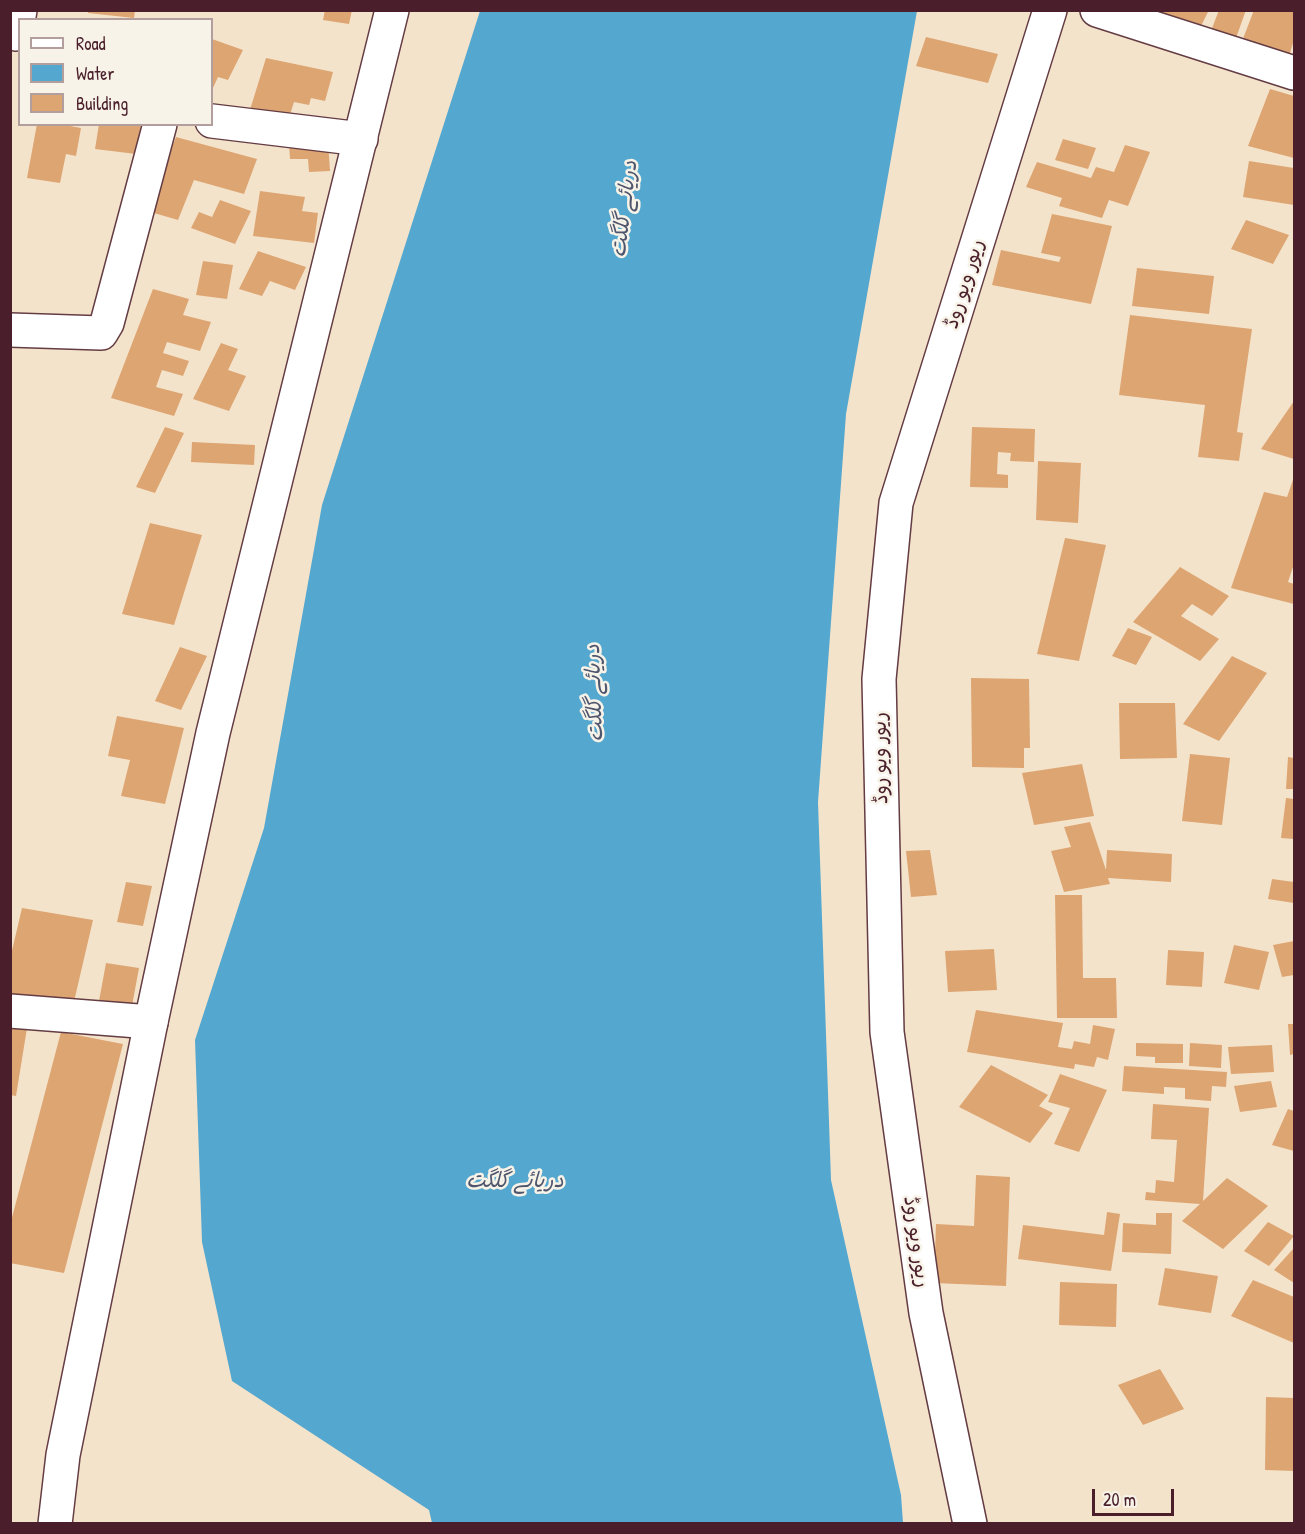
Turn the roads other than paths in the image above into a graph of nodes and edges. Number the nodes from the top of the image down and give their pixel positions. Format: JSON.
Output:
{"nodes":[{"id":1,"x":392,"y":10,"type":"edge"},
{"id":2,"x":1050,"y":10,"type":"edge"},
{"id":3,"x":1096,"y":10,"type":"edge"},
{"id":4,"x":1294,"y":73,"type":"edge"},
{"id":5,"x":213,"y":121,"type":"edge"},
{"id":6,"x":159,"y":126,"type":"edge"},
{"id":7,"x":361,"y":138,"type":"junction"},
{"id":8,"x":10,"y":330,"type":"edge"},
{"id":9,"x":10,"y":1011,"type":"edge"},
{"id":10,"x":151,"y":1022,"type":"junction"},
{"id":11,"x":56,"y":1524,"type":"edge"},
{"id":12,"x":970,"y":1524,"type":"edge"}],
"edges":[{"from":1,"to":7,"type":"main road"},
{"from":2,"to":12,"type":"main road","name":"ریور ویو روڈ"},
{"from":3,"to":4,"type":"main road"},
{"from":5,"to":7,"type":"main road"},
{"from":6,"to":8,"type":"main road"},
{"from":7,"to":10,"type":"main road"},
{"from":9,"to":10,"type":"main road"},
{"from":10,"to":11,"type":"main road"}]}
